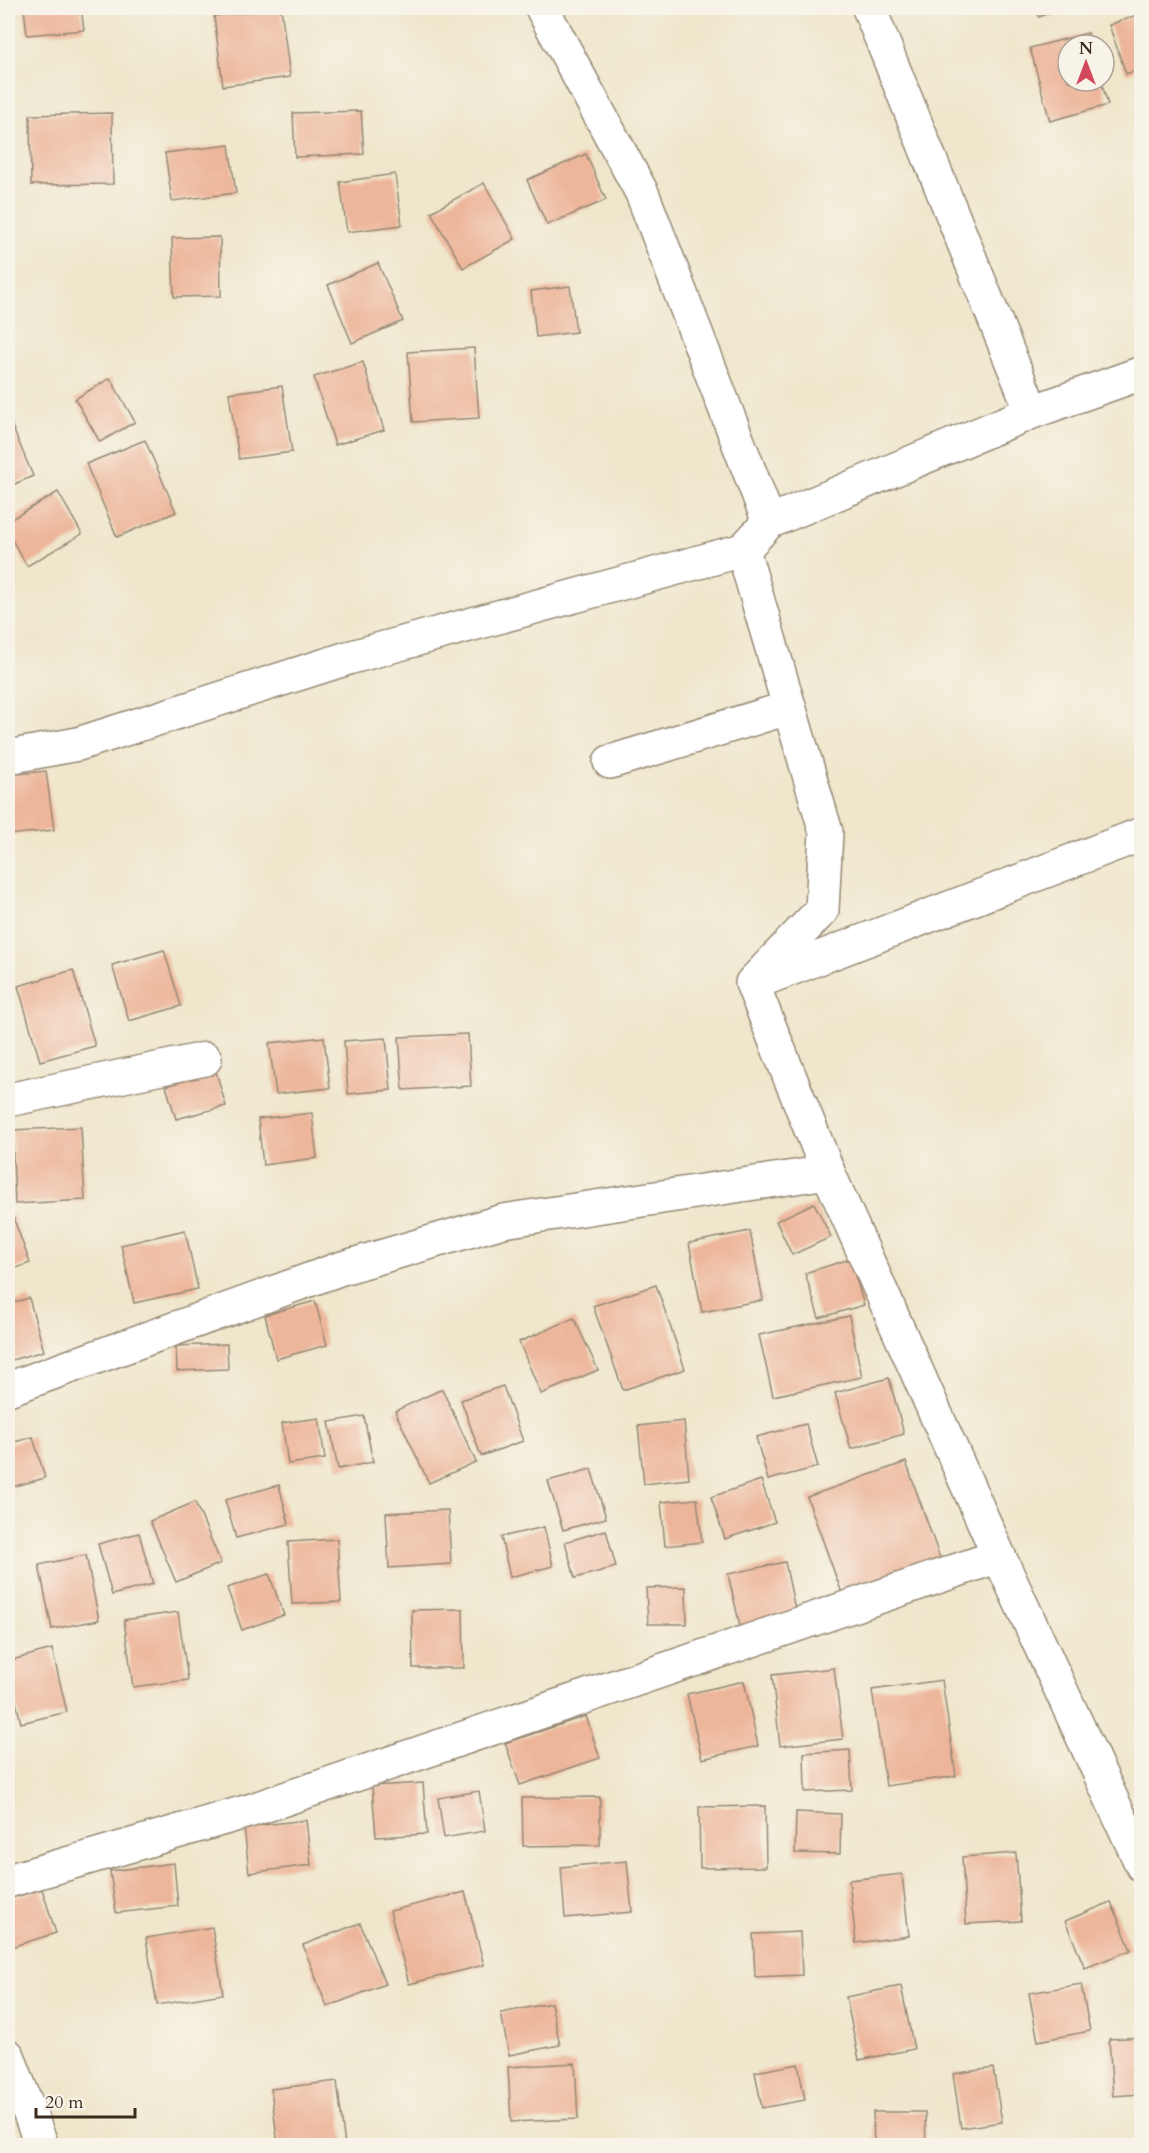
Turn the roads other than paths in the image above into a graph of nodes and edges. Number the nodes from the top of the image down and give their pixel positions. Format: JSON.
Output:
{"nodes":[{"id":1,"x":542,"y":8,"type":"edge"},
{"id":2,"x":869,"y":8,"type":"edge"},
{"id":3,"x":1142,"y":373,"type":"edge"},
{"id":4,"x":1032,"y":412,"type":"junction"},
{"id":5,"x":769,"y":522,"type":"junction"},
{"id":6,"x":743,"y":550,"type":"junction"},
{"id":7,"x":788,"y":708,"type":"junction"},
{"id":8,"x":8,"y":757,"type":"edge"},
{"id":9,"x":610,"y":762,"type":"dead end"},
{"id":10,"x":1142,"y":834,"type":"edge"},
{"id":11,"x":752,"y":983,"type":"junction"},
{"id":12,"x":206,"y":1059,"type":"dead end"},
{"id":13,"x":8,"y":1100,"type":"edge"},
{"id":14,"x":828,"y":1172,"type":"junction"},
{"id":15,"x":8,"y":1389,"type":"edge"},
{"id":16,"x":999,"y":1556,"type":"junction"},
{"id":17,"x":1142,"y":1865,"type":"edge"},
{"id":18,"x":8,"y":1881,"type":"edge"},
{"id":19,"x":8,"y":2056,"type":"edge"},
{"id":20,"x":42,"y":2145,"type":"edge"}],
"edges":[{"from":1,"to":5,"type":"street"},
{"from":2,"to":4,"type":"street"},
{"from":3,"to":4,"type":"street"},
{"from":4,"to":5,"type":"street"},
{"from":5,"to":6,"type":"street"},
{"from":6,"to":7,"type":"street"},
{"from":6,"to":8,"type":"street"},
{"from":7,"to":9,"type":"street"},
{"from":7,"to":11,"type":"street"},
{"from":10,"to":11,"type":"street"},
{"from":11,"to":14,"type":"street"},
{"from":12,"to":13,"type":"street"},
{"from":14,"to":15,"type":"street"},
{"from":14,"to":16,"type":"street"},
{"from":16,"to":17,"type":"street"},
{"from":16,"to":18,"type":"street"},
{"from":19,"to":20,"type":"street"}]}
